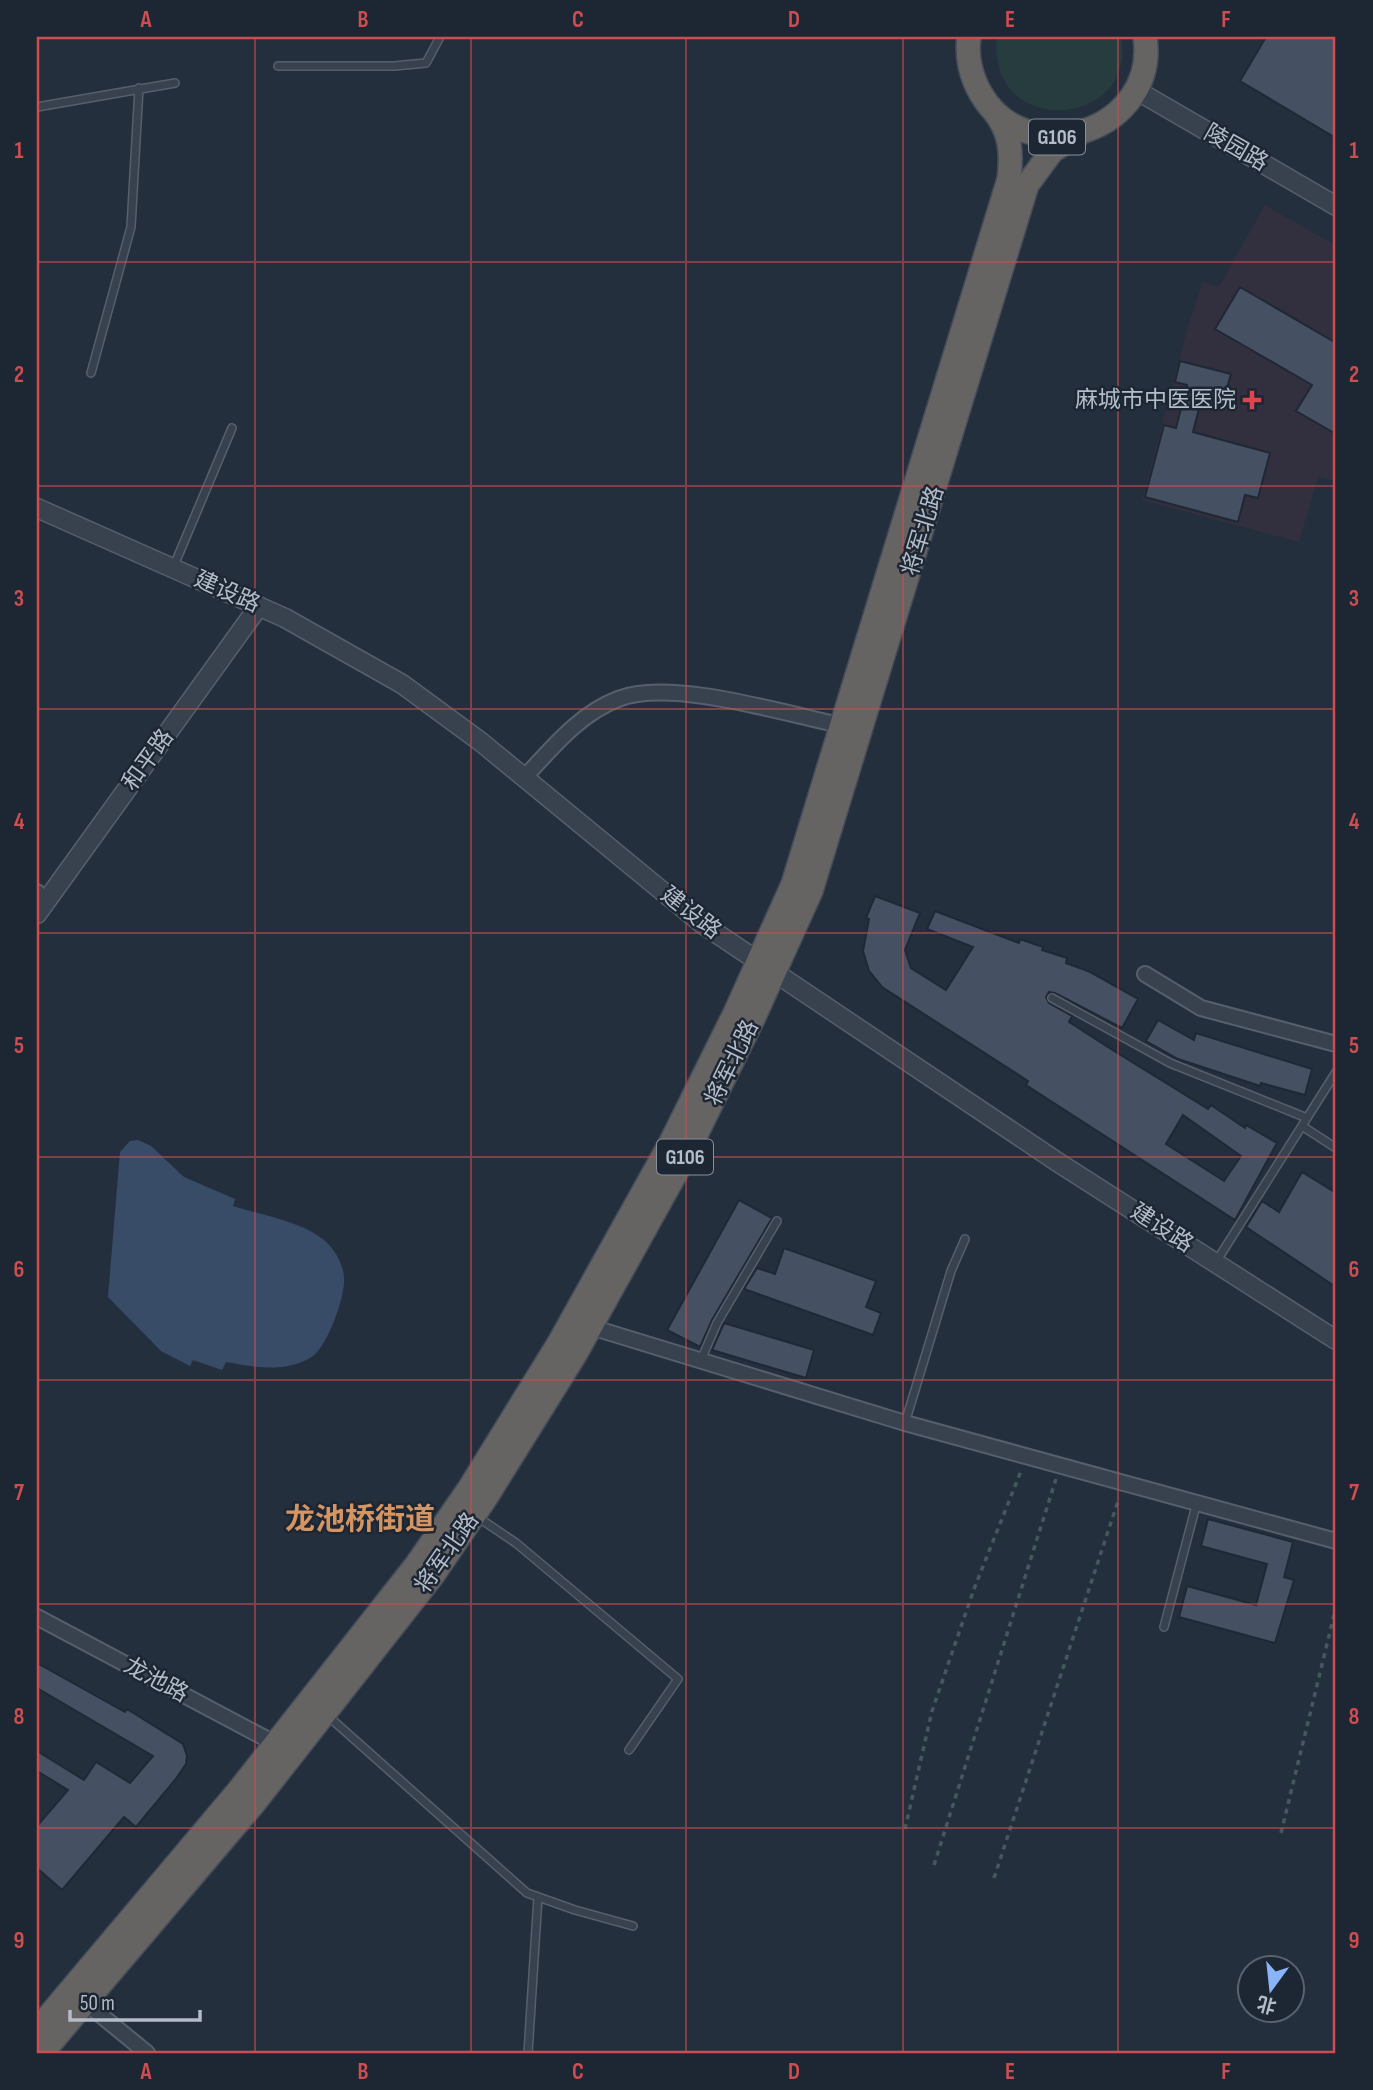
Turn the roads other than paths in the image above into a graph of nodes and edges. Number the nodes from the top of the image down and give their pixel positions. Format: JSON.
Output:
{"nodes":[{"id":1,"x":440,"y":37,"type":"edge"},
{"id":2,"x":969,"y":37,"type":"edge"},
{"id":3,"x":1145,"y":37,"type":"edge"},
{"id":4,"x":278,"y":66,"type":"dead end"},
{"id":5,"x":176,"y":83,"type":"dead end"},
{"id":6,"x":139,"y":88,"type":"junction"},
{"id":7,"x":1136,"y":90,"type":"junction"},
{"id":8,"x":37,"y":107,"type":"edge"},
{"id":9,"x":994,"y":111,"type":"junction"},
{"id":10,"x":1078,"y":135,"type":"junction"},
{"id":11,"x":1336,"y":206,"type":"edge"},
{"id":12,"x":91,"y":373,"type":"dead end"},
{"id":13,"x":232,"y":428,"type":"dead end"},
{"id":14,"x":37,"y":508,"type":"edge"},
{"id":15,"x":172,"y":568,"type":"junction"},
{"id":16,"x":259,"y":606,"type":"junction"},
{"id":17,"x":844,"y":726,"type":"junction"},
{"id":18,"x":524,"y":778,"type":"junction"},
{"id":19,"x":39,"y":903,"type":"edge"},
{"id":20,"x":766,"y":967,"type":"junction"},
{"id":21,"x":1145,"y":974,"type":"dead end"},
{"id":22,"x":1052,"y":998,"type":"dead end"},
{"id":23,"x":1336,"y":1044,"type":"edge"},
{"id":24,"x":1336,"y":1072,"type":"edge"},
{"id":25,"x":1307,"y":1118,"type":"junction"},
{"id":26,"x":1302,"y":1126,"type":"junction"},
{"id":27,"x":1336,"y":1148,"type":"edge"},
{"id":28,"x":777,"y":1221,"type":"dead end"},
{"id":29,"x":965,"y":1239,"type":"dead end"},
{"id":30,"x":1215,"y":1263,"type":"junction"},
{"id":31,"x":591,"y":1326,"type":"junction"},
{"id":32,"x":1336,"y":1340,"type":"edge"},
{"id":33,"x":701,"y":1360,"type":"junction"},
{"id":34,"x":905,"y":1423,"type":"junction"},
{"id":35,"x":1197,"y":1502,"type":"junction"},
{"id":36,"x":475,"y":1514,"type":"junction"},
{"id":37,"x":1336,"y":1541,"type":"edge"},
{"id":38,"x":37,"y":1617,"type":"edge"},
{"id":39,"x":1164,"y":1627,"type":"dead end"},
{"id":40,"x":325,"y":1713,"type":"junction"},
{"id":41,"x":276,"y":1744,"type":"junction"},
{"id":42,"x":629,"y":1750,"type":"dead end"},
{"id":43,"x":538,"y":1897,"type":"junction"},
{"id":44,"x":633,"y":1926,"type":"dead end"},
{"id":45,"x":86,"y":2003,"type":"junction"},
{"id":46,"x":37,"y":2030,"type":"edge"},
{"id":47,"x":42,"y":2053,"type":"edge"},
{"id":48,"x":147,"y":2053,"type":"edge"},
{"id":49,"x":528,"y":2053,"type":"edge"}],
"edges":[{"from":1,"to":4,"type":"lane"},
{"from":2,"to":9,"type":"highway","number":"G106"},
{"from":3,"to":7,"type":"highway","number":"G106"},
{"from":5,"to":6,"type":"lane"},
{"from":6,"to":8,"type":"lane"},
{"from":6,"to":12,"type":"lane"},
{"from":7,"to":10,"type":"highway","number":"G106"},
{"from":7,"to":11,"type":"street","name":"陵园路"},
{"from":9,"to":10,"type":"highway","number":"G106"},
{"from":9,"to":17,"type":"highway","name":"将军北路","number":"G106"},
{"from":10,"to":20,"type":"highway","name":"将军北路","number":"G106"},
{"from":13,"to":15,"type":"lane"},
{"from":14,"to":15,"type":"street","name":"建设路"},
{"from":15,"to":16,"type":"street","name":"建设路"},
{"from":16,"to":18,"type":"street","name":"建设路"},
{"from":16,"to":19,"type":"street","name":"和平路"},
{"from":17,"to":18,"type":"street"},
{"from":17,"to":20,"type":"highway","name":"将军北路","number":"G106"},
{"from":18,"to":20,"type":"street","name":"建设路"},
{"from":20,"to":30,"type":"street","name":"建设路"},
{"from":20,"to":31,"type":"highway","name":"将军北路","number":"G106"},
{"from":20,"to":41,"type":"highway","name":"将军北路","number":"G106"},
{"from":21,"to":23,"type":"street"},
{"from":22,"to":25,"type":"lane"},
{"from":24,"to":25,"type":"lane"},
{"from":25,"to":26,"type":"lane"},
{"from":26,"to":27,"type":"lane"},
{"from":26,"to":30,"type":"lane"},
{"from":28,"to":33,"type":"lane"},
{"from":29,"to":34,"type":"lane"},
{"from":30,"to":32,"type":"street","name":"建设路"},
{"from":31,"to":33,"type":"street"},
{"from":31,"to":36,"type":"highway","name":"将军北路","number":"G106"},
{"from":33,"to":34,"type":"street"},
{"from":34,"to":35,"type":"street"},
{"from":35,"to":37,"type":"street"},
{"from":35,"to":39,"type":"lane"},
{"from":36,"to":40,"type":"highway","name":"将军北路","number":"G106"},
{"from":36,"to":42,"type":"lane"},
{"from":38,"to":41,"type":"street","name":"龙池路"},
{"from":40,"to":43,"type":"lane"},
{"from":40,"to":45,"type":"highway","name":"将军北路","number":"G106"},
{"from":41,"to":46,"type":"highway","name":"将军北路","number":"G106"},
{"from":43,"to":44,"type":"lane"},
{"from":43,"to":49,"type":"lane"},
{"from":45,"to":47,"type":"highway","name":"将军北路","number":"G106"},
{"from":45,"to":48,"type":"street"}]}
